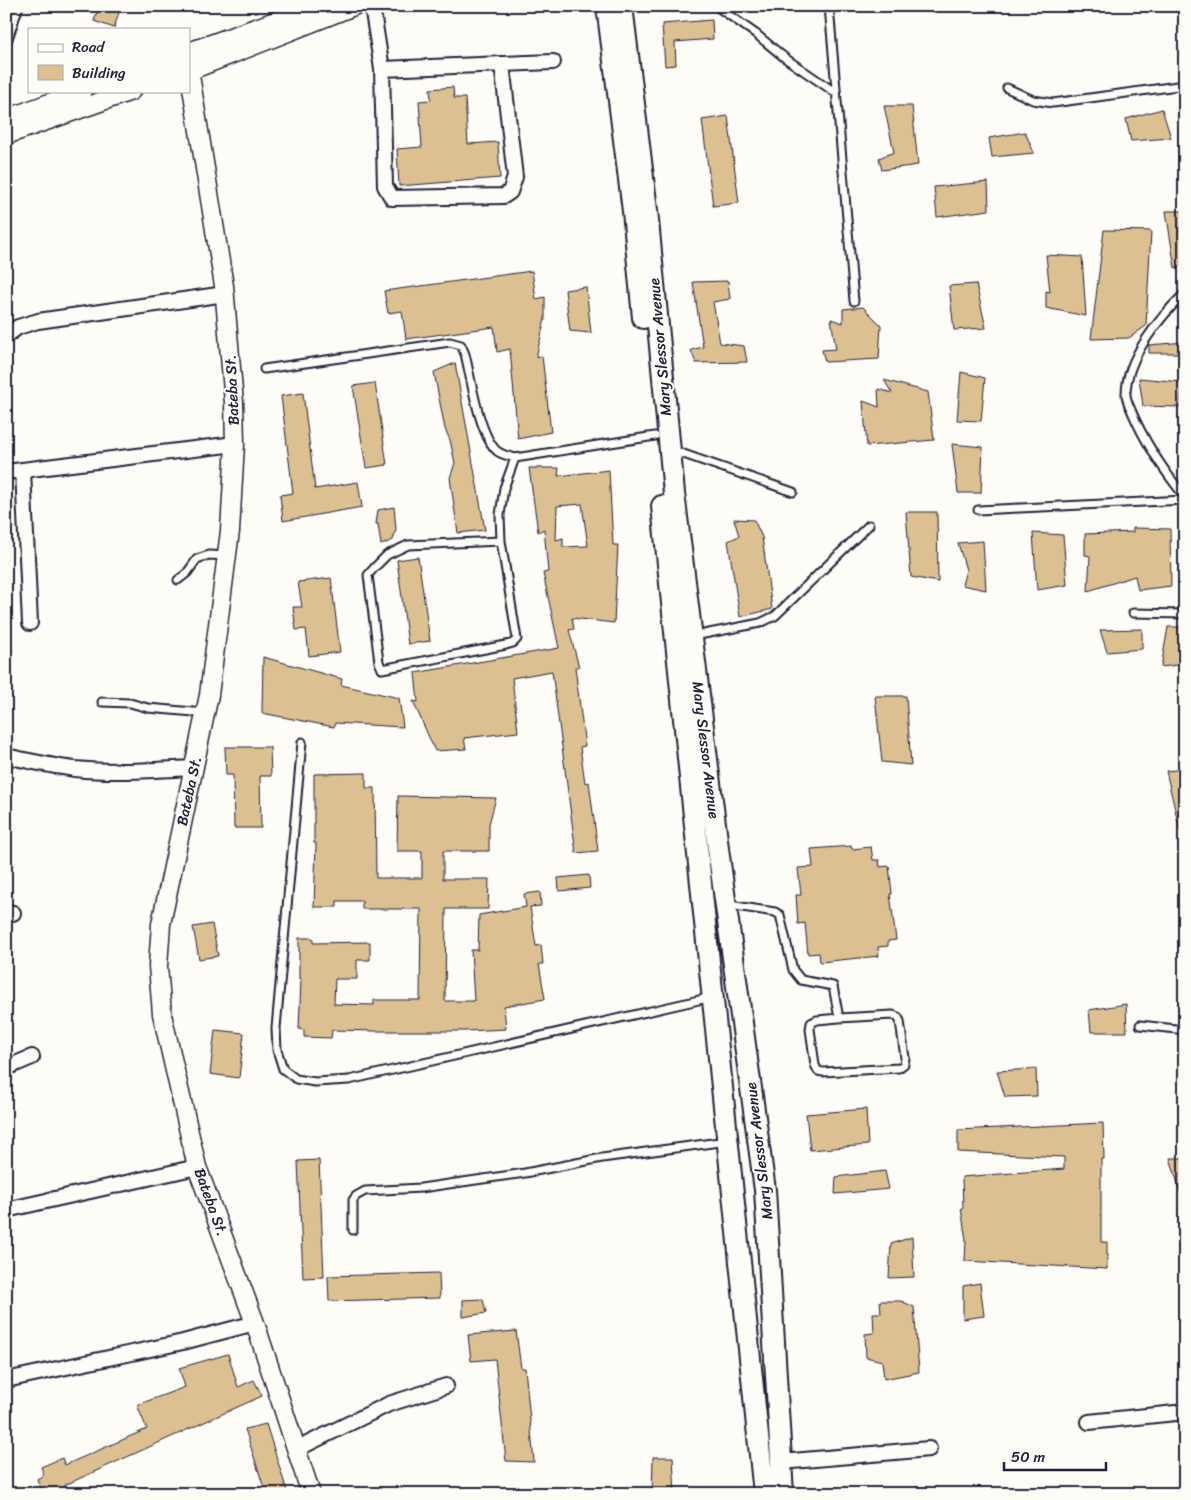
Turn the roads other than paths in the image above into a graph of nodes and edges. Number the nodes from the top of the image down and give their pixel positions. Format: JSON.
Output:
{"nodes":[{"id":1,"x":19,"y":6,"type":"edge"},
{"id":2,"x":317,"y":6,"type":"edge"},
{"id":3,"x":354,"y":6,"type":"edge"},
{"id":4,"x":372,"y":6,"type":"edge"},
{"id":5,"x":607,"y":6,"type":"edge"},
{"id":6,"x":622,"y":6,"type":"edge"},
{"id":7,"x":716,"y":6,"type":"edge"},
{"id":8,"x":829,"y":6,"type":"edge"},
{"id":9,"x":6,"y":45,"type":"edge"},
{"id":10,"x":190,"y":52,"type":"edge"},
{"id":11,"x":553,"y":62,"type":"dead end"},
{"id":12,"x":502,"y":64,"type":"junction"},
{"id":13,"x":382,"y":69,"type":"junction"},
{"id":14,"x":190,"y":70,"type":"edge"},
{"id":15,"x":190,"y":76,"type":"edge"},
{"id":16,"x":1185,"y":85,"type":"edge"},
{"id":17,"x":1007,"y":88,"type":"dead end"},
{"id":18,"x":79,"y":92,"type":"edge"},
{"id":19,"x":128,"y":92,"type":"edge"},
{"id":20,"x":836,"y":93,"type":"junction"},
{"id":21,"x":6,"y":119,"type":"edge"},
{"id":22,"x":6,"y":135,"type":"edge"},
{"id":23,"x":1185,"y":293,"type":"edge"},
{"id":24,"x":225,"y":294,"type":"junction"},
{"id":25,"x":854,"y":301,"type":"dead end"},
{"id":26,"x":6,"y":336,"type":"edge"},
{"id":27,"x":264,"y":369,"type":"dead end"},
{"id":28,"x":662,"y":443,"type":"junction"},
{"id":29,"x":235,"y":444,"type":"junction"},
{"id":30,"x":515,"y":458,"type":"junction"},
{"id":31,"x":23,"y":470,"type":"junction"},
{"id":32,"x":6,"y":472,"type":"edge"},
{"id":33,"x":793,"y":492,"type":"dead end"},
{"id":34,"x":1185,"y":498,"type":"edge"},
{"id":35,"x":978,"y":510,"type":"dead end"},
{"id":36,"x":869,"y":525,"type":"dead end"},
{"id":37,"x":501,"y":541,"type":"junction"},
{"id":38,"x":227,"y":556,"type":"junction"},
{"id":39,"x":178,"y":580,"type":"dead end"},
{"id":40,"x":1133,"y":613,"type":"dead end"},
{"id":41,"x":1185,"y":614,"type":"edge"},
{"id":42,"x":30,"y":623,"type":"dead end"},
{"id":43,"x":692,"y":636,"type":"junction"},
{"id":44,"x":102,"y":702,"type":"dead end"},
{"id":45,"x":205,"y":714,"type":"junction"},
{"id":46,"x":302,"y":742,"type":"dead end"},
{"id":47,"x":6,"y":756,"type":"edge"},
{"id":48,"x":194,"y":768,"type":"junction"},
{"id":49,"x":726,"y":904,"type":"junction"},
{"id":50,"x":712,"y":997,"type":"junction"},
{"id":51,"x":840,"y":1018,"type":"junction"},
{"id":52,"x":1140,"y":1025,"type":"dead end"},
{"id":53,"x":1185,"y":1030,"type":"edge"},
{"id":54,"x":32,"y":1057,"type":"dead end"},
{"id":55,"x":6,"y":1068,"type":"edge"},
{"id":56,"x":727,"y":1141,"type":"junction"},
{"id":57,"x":197,"y":1167,"type":"junction"},
{"id":58,"x":6,"y":1210,"type":"edge"},
{"id":59,"x":353,"y":1230,"type":"dead end"},
{"id":60,"x":255,"y":1323,"type":"junction"},
{"id":61,"x":6,"y":1380,"type":"edge"},
{"id":62,"x":446,"y":1386,"type":"dead end"},
{"id":63,"x":1185,"y":1412,"type":"edge"},
{"id":64,"x":1089,"y":1422,"type":"dead end"},
{"id":65,"x":297,"y":1449,"type":"junction"},
{"id":66,"x":929,"y":1449,"type":"dead end"},
{"id":67,"x":781,"y":1462,"type":"junction"},
{"id":68,"x":311,"y":1494,"type":"edge"},
{"id":69,"x":764,"y":1494,"type":"edge"},
{"id":70,"x":783,"y":1494,"type":"edge"}],
"edges":[{"from":1,"to":9,"type":"lane"},
{"from":2,"to":10,"type":"street"},
{"from":3,"to":14,"type":"street"},
{"from":4,"to":13,"type":"street"},
{"from":5,"to":28,"type":"main road","name":"Mary Slessor Avenue"},
{"from":6,"to":28,"type":"main road","name":"Mary Slessor Avenue"},
{"from":7,"to":20,"type":"lane"},
{"from":8,"to":20,"type":"lane"},
{"from":11,"to":12,"type":"street"},
{"from":12,"to":13,"type":"street"},
{"from":12,"to":13,"type":"street"},
{"from":15,"to":24,"type":"street","name":"Bateba St."},
{"from":16,"to":17,"type":"lane"},
{"from":18,"to":21,"type":"street"},
{"from":19,"to":22,"type":"street"},
{"from":20,"to":25,"type":"lane"},
{"from":23,"to":34,"type":"lane"},
{"from":24,"to":26,"type":"street"},
{"from":24,"to":29,"type":"street","name":"Bateba St."},
{"from":27,"to":30,"type":"lane"},
{"from":28,"to":30,"type":"lane"},
{"from":28,"to":33,"type":"lane"},
{"from":28,"to":43,"type":"main road","name":"Mary Slessor Avenue"},
{"from":28,"to":50,"type":"main road","name":"Mary Slessor Avenue"},
{"from":29,"to":31,"type":"street"},
{"from":29,"to":38,"type":"street","name":"Bateba St."},
{"from":30,"to":37,"type":"lane"},
{"from":31,"to":32,"type":"street"},
{"from":31,"to":42,"type":"street"},
{"from":34,"to":35,"type":"lane"},
{"from":36,"to":43,"type":"lane"},
{"from":37,"to":37,"type":"lane"},
{"from":38,"to":39,"type":"lane"},
{"from":38,"to":45,"type":"street","name":"Bateba St."},
{"from":40,"to":41,"type":"lane"},
{"from":43,"to":49,"type":"main road","name":"Mary Slessor Avenue"},
{"from":44,"to":45,"type":"lane"},
{"from":45,"to":48,"type":"street","name":"Bateba St."},
{"from":46,"to":50,"type":"lane"},
{"from":47,"to":48,"type":"street"},
{"from":48,"to":57,"type":"street","name":"Bateba St."},
{"from":49,"to":51,"type":"lane"},
{"from":49,"to":67,"type":"main road","name":"Mary Slessor Avenue"},
{"from":50,"to":56,"type":"main road","name":"Mary Slessor Avenue"},
{"from":51,"to":51,"type":"lane"},
{"from":52,"to":53,"type":"lane"},
{"from":54,"to":55,"type":"street"},
{"from":56,"to":59,"type":"lane"},
{"from":56,"to":69,"type":"main road","name":"Mary Slessor Avenue"},
{"from":57,"to":58,"type":"street"},
{"from":57,"to":60,"type":"street","name":"Bateba St."},
{"from":60,"to":61,"type":"street"},
{"from":60,"to":65,"type":"street","name":"Bateba St."},
{"from":62,"to":65,"type":"street"},
{"from":63,"to":64,"type":"street"},
{"from":65,"to":68,"type":"street","name":"Bateba St."},
{"from":66,"to":67,"type":"street"},
{"from":67,"to":70,"type":"main road","name":"Mary Slessor Avenue"}]}
